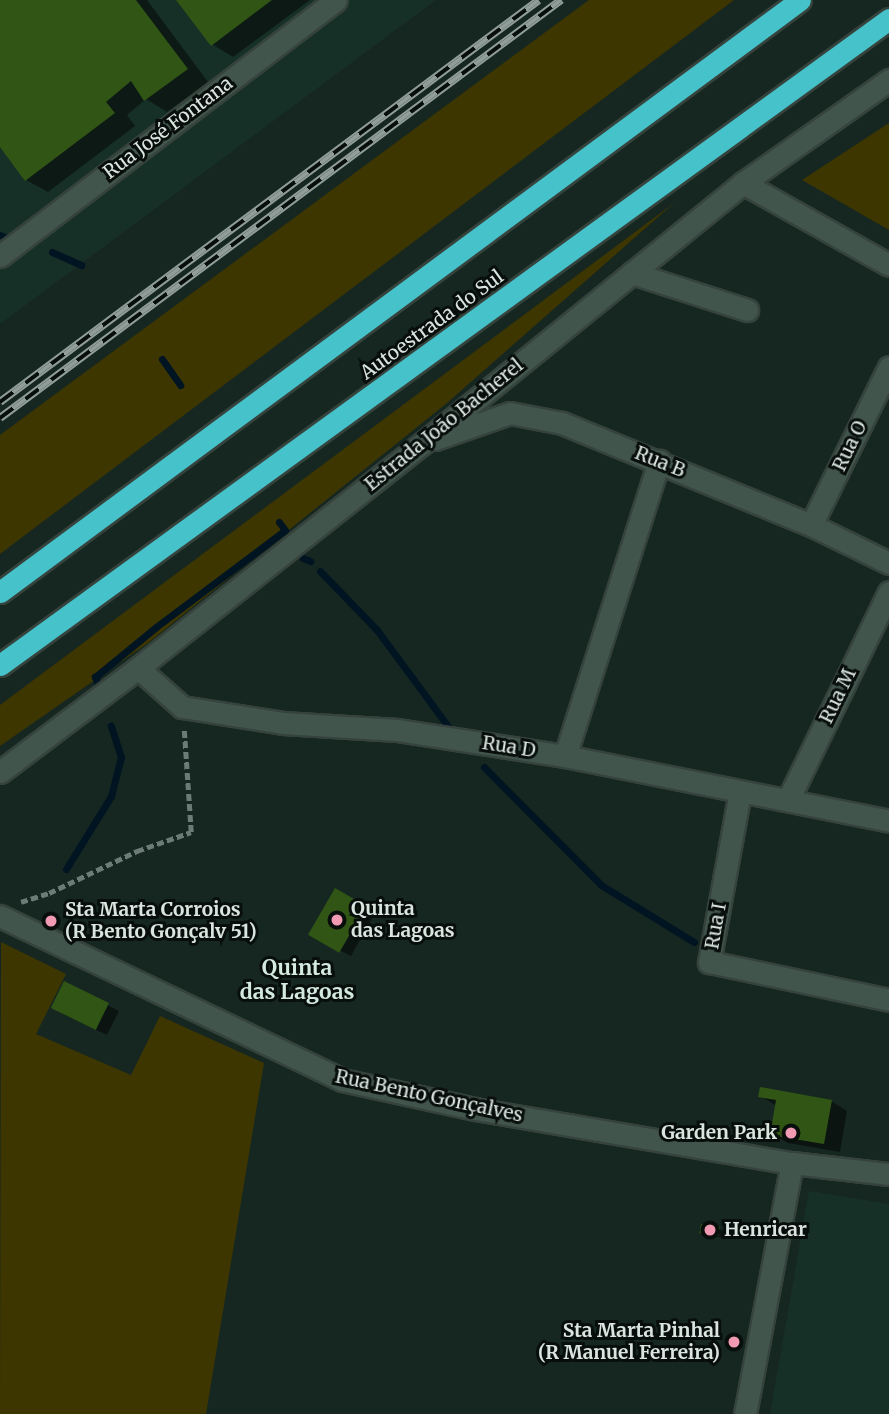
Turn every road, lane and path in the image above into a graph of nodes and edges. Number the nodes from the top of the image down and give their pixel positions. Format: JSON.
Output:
{"nodes":[{"id":1,"x":336,"y":0,"type":"edge"},
{"id":2,"x":800,"y":0,"type":"edge"},
{"id":3,"x":889,"y":19,"type":"edge"},
{"id":4,"x":889,"y":80,"type":"edge"},
{"id":5,"x":743,"y":183,"type":"junction"},
{"id":6,"x":0,"y":256,"type":"edge"},
{"id":7,"x":889,"y":265,"type":"edge"},
{"id":8,"x":632,"y":273,"type":"junction"},
{"id":9,"x":747,"y":310,"type":"dead end"},
{"id":10,"x":889,"y":367,"type":"edge"},
{"id":11,"x":423,"y":443,"type":"junction"},
{"id":12,"x":659,"y":461,"type":"junction"},
{"id":13,"x":811,"y":525,"type":"junction"},
{"id":14,"x":889,"y":563,"type":"edge"},
{"id":15,"x":0,"y":592,"type":"edge"},
{"id":16,"x":889,"y":592,"type":"edge"},
{"id":17,"x":0,"y":665,"type":"edge"},
{"id":18,"x":138,"y":668,"type":"junction"},
{"id":19,"x":182,"y":707,"type":"junction"},
{"id":20,"x":565,"y":756,"type":"junction"},
{"id":21,"x":0,"y":772,"type":"edge"},
{"id":22,"x":740,"y":792,"type":"junction"},
{"id":23,"x":788,"y":800,"type":"junction"},
{"id":24,"x":889,"y":821,"type":"edge"},
{"id":25,"x":6,"y":910,"type":"edge"},
{"id":26,"x":889,"y":1000,"type":"edge"},
{"id":27,"x":792,"y":1163,"type":"junction"},
{"id":28,"x":889,"y":1174,"type":"edge"},
{"id":29,"x":745,"y":1414,"type":"edge"}],
"edges":[{"from":1,"to":6,"type":"street","name":"Rua José Fontana"},
{"from":2,"to":15,"type":"highway"},
{"from":3,"to":17,"type":"highway","name":"Autoestrada do Sul"},
{"from":4,"to":5,"type":"street","name":"Estrada João Bacherel"},
{"from":5,"to":7,"type":"street"},
{"from":5,"to":8,"type":"street","name":"Estrada João Bacherel"},
{"from":8,"to":9,"type":"street"},
{"from":8,"to":11,"type":"street","name":"Estrada João Bacherel"},
{"from":10,"to":13,"type":"street","name":"Rua O"},
{"from":11,"to":12,"type":"street","name":"Rua B"},
{"from":11,"to":18,"type":"street","name":"Estrada João Bacherel"},
{"from":12,"to":13,"type":"street","name":"Rua B"},
{"from":12,"to":20,"type":"street"},
{"from":13,"to":14,"type":"street","name":"Rua B"},
{"from":16,"to":23,"type":"street","name":"Rua M"},
{"from":18,"to":19,"type":"street"},
{"from":18,"to":21,"type":"street","name":"Estrada João Bacherel"},
{"from":19,"to":20,"type":"street","name":"Rua D"},
{"from":19,"to":25,"type":"path"},
{"from":20,"to":22,"type":"street","name":"Rua D"},
{"from":22,"to":23,"type":"street","name":"Rua D"},
{"from":22,"to":26,"type":"street","name":"Rua I"},
{"from":23,"to":24,"type":"street","name":"Rua D"},
{"from":25,"to":27,"type":"street","name":"Rua Bento Gonçalves"},
{"from":27,"to":28,"type":"street","name":"Rua Bento Gonçalves"},
{"from":27,"to":29,"type":"street"}]}
